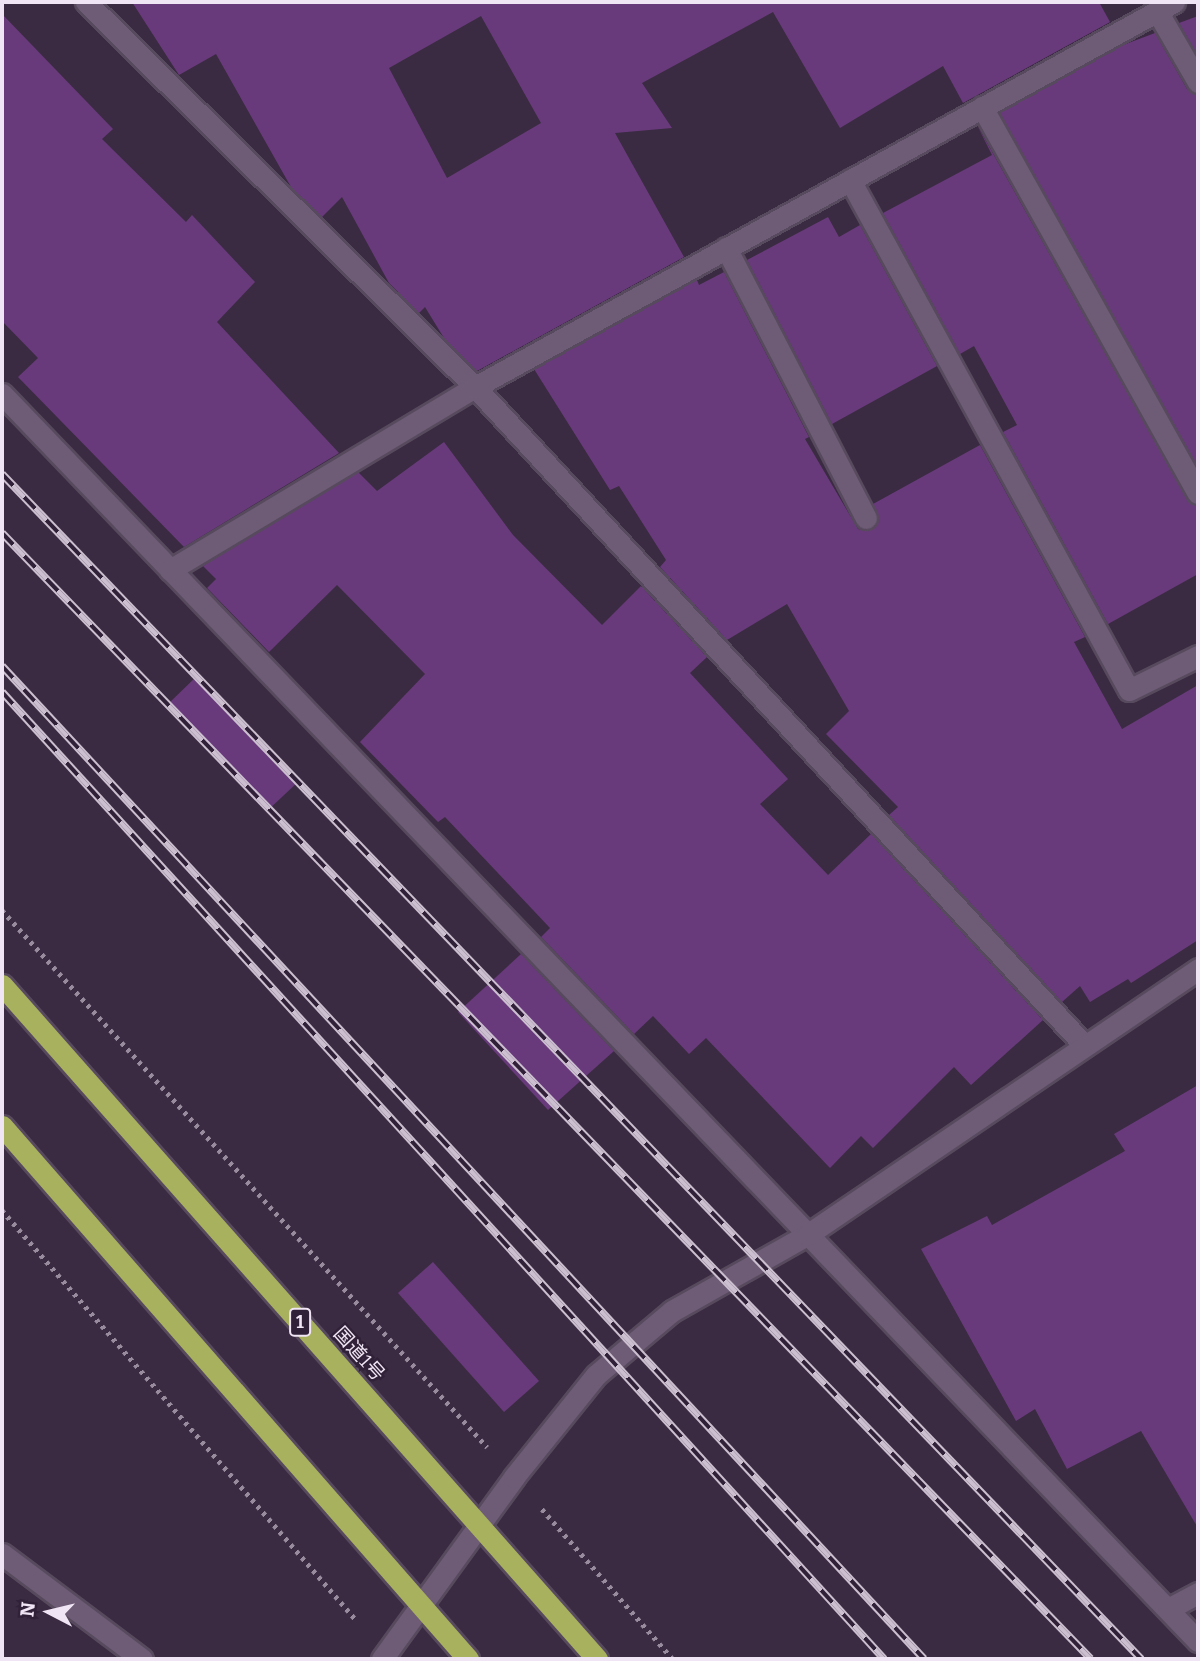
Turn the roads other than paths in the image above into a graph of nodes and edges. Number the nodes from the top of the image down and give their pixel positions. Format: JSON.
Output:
{"nodes":[{"id":1,"x":86,"y":2,"type":"edge"},
{"id":2,"x":1166,"y":6,"type":"edge"},
{"id":3,"x":1198,"y":82,"type":"edge"},
{"id":4,"x":982,"y":107,"type":"junction"},
{"id":5,"x":850,"y":180,"type":"junction"},
{"id":6,"x":726,"y":248,"type":"junction"},
{"id":7,"x":475,"y":387,"type":"junction"},
{"id":8,"x":2,"y":394,"type":"edge"},
{"id":9,"x":1198,"y":493,"type":"edge"},
{"id":10,"x":866,"y":518,"type":"dead end"},
{"id":11,"x":170,"y":570,"type":"junction"},
{"id":12,"x":1198,"y":656,"type":"edge"},
{"id":13,"x":1198,"y":969,"type":"edge"},
{"id":14,"x":2,"y":985,"type":"edge"},
{"id":15,"x":1084,"y":1045,"type":"junction"},
{"id":16,"x":2,"y":1126,"type":"edge"},
{"id":17,"x":807,"y":1235,"type":"junction"},
{"id":18,"x":482,"y":1527,"type":"junction"},
{"id":19,"x":2,"y":1554,"type":"edge"},
{"id":20,"x":1198,"y":1593,"type":"edge"},
{"id":21,"x":421,"y":1606,"type":"junction"},
{"id":22,"x":1168,"y":1609,"type":"junction"},
{"id":23,"x":1198,"y":1641,"type":"edge"},
{"id":24,"x":384,"y":1657,"type":"edge"},
{"id":25,"x":142,"y":1659,"type":"edge"},
{"id":26,"x":468,"y":1659,"type":"edge"},
{"id":27,"x":597,"y":1659,"type":"edge"}],
"edges":[{"from":1,"to":7,"type":"street"},
{"from":2,"to":3,"type":"street"},
{"from":2,"to":4,"type":"street"},
{"from":4,"to":5,"type":"street"},
{"from":4,"to":9,"type":"street"},
{"from":5,"to":6,"type":"street"},
{"from":5,"to":12,"type":"street"},
{"from":6,"to":7,"type":"street"},
{"from":6,"to":10,"type":"street"},
{"from":7,"to":11,"type":"street"},
{"from":7,"to":15,"type":"street"},
{"from":8,"to":11,"type":"street"},
{"from":11,"to":17,"type":"street"},
{"from":13,"to":15,"type":"street"},
{"from":14,"to":18,"type":"highway","name":"国道1号","number":"1"},
{"from":15,"to":17,"type":"street"},
{"from":16,"to":21,"type":"highway"},
{"from":17,"to":18,"type":"street"},
{"from":17,"to":22,"type":"street"},
{"from":18,"to":21,"type":"street"},
{"from":18,"to":27,"type":"highway","name":"国道1号","number":"1"},
{"from":19,"to":25,"type":"street"},
{"from":20,"to":22,"type":"street"},
{"from":21,"to":24,"type":"street"},
{"from":21,"to":26,"type":"highway"},
{"from":22,"to":23,"type":"street"}]}
